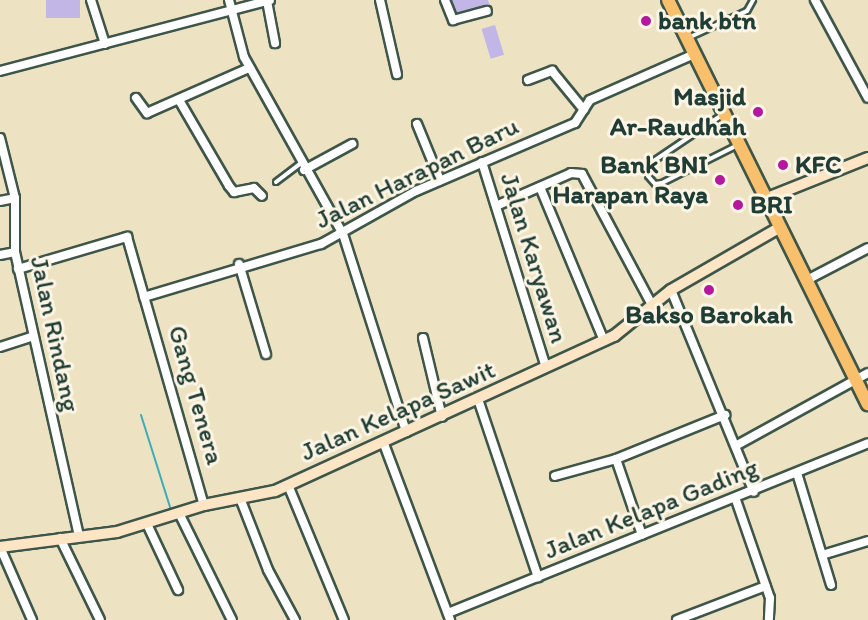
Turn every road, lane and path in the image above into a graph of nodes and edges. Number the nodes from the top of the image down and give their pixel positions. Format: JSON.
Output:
{"nodes":[{"id":1,"x":91,"y":0,"type":"edge"},
{"id":2,"x":229,"y":0,"type":"edge"},
{"id":3,"x":268,"y":0,"type":"edge"},
{"id":4,"x":380,"y":0,"type":"edge"},
{"id":5,"x":445,"y":0,"type":"edge"},
{"id":6,"x":668,"y":0,"type":"edge"},
{"id":7,"x":753,"y":0,"type":"edge"},
{"id":8,"x":815,"y":0,"type":"edge"},
{"id":9,"x":487,"y":11,"type":"dead end"},
{"id":10,"x":230,"y":12,"type":"junction"},
{"id":11,"x":685,"y":39,"type":"junction"},
{"id":12,"x":275,"y":43,"type":"dead end"},
{"id":13,"x":105,"y":44,"type":"junction"},
{"id":14,"x":692,"y":55,"type":"junction"},
{"id":15,"x":249,"y":68,"type":"junction"},
{"id":16,"x":0,"y":71,"type":"edge"},
{"id":17,"x":397,"y":74,"type":"dead end"},
{"id":18,"x":528,"y":80,"type":"dead end"},
{"id":19,"x":136,"y":98,"type":"dead end"},
{"id":20,"x":868,"y":98,"type":"edge"},
{"id":21,"x":179,"y":100,"type":"junction"},
{"id":22,"x":584,"y":110,"type":"junction"},
{"id":23,"x":725,"y":113,"type":"junction"},
{"id":24,"x":417,"y":124,"type":"dead end"},
{"id":25,"x":0,"y":138,"type":"edge"},
{"id":26,"x":352,"y":144,"type":"dead end"},
{"id":27,"x":740,"y":145,"type":"junction"},
{"id":28,"x":868,"y":158,"type":"edge"},
{"id":29,"x":482,"y":162,"type":"junction"},
{"id":30,"x":302,"y":167,"type":"junction"},
{"id":31,"x":440,"y":180,"type":"junction"},
{"id":32,"x":276,"y":182,"type":"dead end"},
{"id":33,"x":540,"y":187,"type":"junction"},
{"id":34,"x":262,"y":196,"type":"dead end"},
{"id":35,"x":15,"y":198,"type":"junction"},
{"id":36,"x":765,"y":199,"type":"junction"},
{"id":37,"x":0,"y":201,"type":"edge"},
{"id":38,"x":496,"y":206,"type":"junction"},
{"id":39,"x":778,"y":228,"type":"junction"},
{"id":40,"x":343,"y":234,"type":"junction"},
{"id":41,"x":868,"y":248,"type":"edge"},
{"id":42,"x":15,"y":252,"type":"junction"},
{"id":43,"x":0,"y":255,"type":"edge"},
{"id":44,"x":239,"y":264,"type":"junction"},
{"id":45,"x":18,"y":269,"type":"junction"},
{"id":46,"x":805,"y":281,"type":"junction"},
{"id":47,"x":672,"y":290,"type":"junction"},
{"id":48,"x":144,"y":297,"type":"junction"},
{"id":49,"x":653,"y":308,"type":"junction"},
{"id":50,"x":33,"y":336,"type":"junction"},
{"id":51,"x":423,"y":338,"type":"dead end"},
{"id":52,"x":604,"y":341,"type":"junction"},
{"id":53,"x":0,"y":347,"type":"edge"},
{"id":54,"x":266,"y":354,"type":"dead end"},
{"id":55,"x":546,"y":367,"type":"junction"},
{"id":56,"x":868,"y":373,"type":"edge"},
{"id":57,"x":856,"y":379,"type":"junction"},
{"id":58,"x":479,"y":402,"type":"junction"},
{"id":59,"x":868,"y":404,"type":"edge"},
{"id":60,"x":725,"y":415,"type":"junction"},
{"id":61,"x":442,"y":417,"type":"junction"},
{"id":62,"x":406,"y":432,"type":"junction"},
{"id":63,"x":868,"y":443,"type":"edge"},
{"id":64,"x":384,"y":444,"type":"junction"},
{"id":65,"x":737,"y":446,"type":"junction"},
{"id":66,"x":616,"y":459,"type":"junction"},
{"id":67,"x":797,"y":473,"type":"junction"},
{"id":68,"x":555,"y":476,"type":"dead end"},
{"id":69,"x":288,"y":485,"type":"junction"},
{"id":70,"x":754,"y":492,"type":"junction"},
{"id":71,"x":240,"y":498,"type":"junction"},
{"id":72,"x":736,"y":500,"type":"junction"},
{"id":73,"x":204,"y":505,"type":"junction"},
{"id":74,"x":180,"y":515,"type":"junction"},
{"id":75,"x":147,"y":524,"type":"junction"},
{"id":76,"x":642,"y":535,"type":"junction"},
{"id":77,"x":79,"y":537,"type":"junction"},
{"id":78,"x":60,"y":538,"type":"junction"},
{"id":79,"x":868,"y":541,"type":"edge"},
{"id":80,"x":0,"y":547,"type":"edge"},
{"id":81,"x":822,"y":555,"type":"junction"},
{"id":82,"x":538,"y":577,"type":"junction"},
{"id":83,"x":831,"y":585,"type":"dead end"},
{"id":84,"x":766,"y":586,"type":"junction"},
{"id":85,"x":178,"y":590,"type":"dead end"},
{"id":86,"x":449,"y":616,"type":"edge"},
{"id":87,"x":32,"y":620,"type":"edge"},
{"id":88,"x":100,"y":620,"type":"edge"},
{"id":89,"x":232,"y":620,"type":"edge"},
{"id":90,"x":295,"y":620,"type":"edge"},
{"id":91,"x":344,"y":620,"type":"edge"},
{"id":92,"x":676,"y":620,"type":"edge"},
{"id":93,"x":769,"y":620,"type":"edge"}],
"edges":[{"from":1,"to":13,"type":"street"},
{"from":2,"to":10,"type":"street"},
{"from":3,"to":10,"type":"street"},
{"from":3,"to":12,"type":"street"},
{"from":4,"to":17,"type":"street"},
{"from":5,"to":9,"type":"street"},
{"from":6,"to":11,"type":"main road"},
{"from":7,"to":11,"type":"lane"},
{"from":8,"to":20,"type":"street"},
{"from":10,"to":13,"type":"street"},
{"from":10,"to":15,"type":"street"},
{"from":11,"to":14,"type":"main road"},
{"from":13,"to":16,"type":"street"},
{"from":14,"to":22,"type":"street","name":"Jalan Harapan Baru"},
{"from":14,"to":23,"type":"main road"},
{"from":15,"to":21,"type":"street"},
{"from":15,"to":30,"type":"street"},
{"from":18,"to":22,"type":"street"},
{"from":19,"to":21,"type":"street"},
{"from":21,"to":34,"type":"street"},
{"from":22,"to":29,"type":"street","name":"Jalan Harapan Baru"},
{"from":23,"to":27,"type":"main road"},
{"from":23,"to":27,"type":"lane"},
{"from":24,"to":31,"type":"street"},
{"from":25,"to":35,"type":"street","name":"Jalan Rindang"},
{"from":26,"to":30,"type":"street"},
{"from":27,"to":36,"type":"main road"},
{"from":28,"to":36,"type":"main road"},
{"from":29,"to":31,"type":"street","name":"Jalan Harapan Baru"},
{"from":29,"to":38,"type":"street","name":"Jalan Karyawan"},
{"from":30,"to":32,"type":"lane"},
{"from":30,"to":40,"type":"street"},
{"from":31,"to":40,"type":"street","name":"Jalan Harapan Baru"},
{"from":33,"to":38,"type":"street"},
{"from":33,"to":49,"type":"street"},
{"from":33,"to":52,"type":"street"},
{"from":35,"to":37,"type":"street"},
{"from":35,"to":42,"type":"street","name":"Jalan Rindang"},
{"from":36,"to":39,"type":"main road"},
{"from":38,"to":55,"type":"street","name":"Jalan Karyawan"},
{"from":39,"to":46,"type":"main road"},
{"from":39,"to":47,"type":"main road","name":"Jalan Kelapa Sawit"},
{"from":40,"to":44,"type":"street","name":"Jalan Harapan Baru"},
{"from":40,"to":62,"type":"street"},
{"from":41,"to":46,"type":"street"},
{"from":42,"to":43,"type":"street"},
{"from":42,"to":45,"type":"street","name":"Jalan Rindang"},
{"from":44,"to":48,"type":"street","name":"Jalan Harapan Baru"},
{"from":44,"to":54,"type":"street"},
{"from":45,"to":48,"type":"street","name":"Gang Tenera"},
{"from":45,"to":50,"type":"street","name":"Jalan Rindang"},
{"from":46,"to":57,"type":"main road"},
{"from":47,"to":49,"type":"main road","name":"Jalan Kelapa Sawit"},
{"from":47,"to":60,"type":"street"},
{"from":48,"to":73,"type":"street","name":"Gang Tenera"},
{"from":49,"to":52,"type":"main road","name":"Jalan Kelapa Sawit"},
{"from":50,"to":53,"type":"street"},
{"from":50,"to":77,"type":"street","name":"Jalan Rindang"},
{"from":51,"to":61,"type":"street"},
{"from":52,"to":55,"type":"main road","name":"Jalan Kelapa Sawit"},
{"from":55,"to":58,"type":"main road","name":"Jalan Kelapa Sawit"},
{"from":56,"to":57,"type":"street"},
{"from":57,"to":59,"type":"main road"},
{"from":57,"to":65,"type":"street"},
{"from":58,"to":61,"type":"main road","name":"Jalan Kelapa Sawit"},
{"from":58,"to":82,"type":"street"},
{"from":60,"to":65,"type":"street"},
{"from":60,"to":66,"type":"street"},
{"from":61,"to":62,"type":"main road","name":"Jalan Kelapa Sawit"},
{"from":62,"to":64,"type":"main road","name":"Jalan Kelapa Sawit"},
{"from":63,"to":67,"type":"street","name":"Jalan Kelapa Gading"},
{"from":64,"to":69,"type":"main road","name":"Jalan Kelapa Sawit"},
{"from":64,"to":86,"type":"street"},
{"from":65,"to":70,"type":"street"},
{"from":66,"to":68,"type":"street"},
{"from":66,"to":76,"type":"street"},
{"from":67,"to":70,"type":"street","name":"Jalan Kelapa Gading"},
{"from":67,"to":81,"type":"street"},
{"from":69,"to":71,"type":"main road","name":"Jalan Kelapa Sawit"},
{"from":69,"to":91,"type":"street"},
{"from":70,"to":72,"type":"street","name":"Jalan Kelapa Gading"},
{"from":71,"to":73,"type":"main road","name":"Jalan Kelapa Sawit"},
{"from":71,"to":90,"type":"street"},
{"from":72,"to":76,"type":"street","name":"Jalan Kelapa Gading"},
{"from":72,"to":84,"type":"street"},
{"from":73,"to":74,"type":"main road","name":"Jalan Kelapa Sawit"},
{"from":74,"to":75,"type":"main road","name":"Jalan Kelapa Sawit"},
{"from":74,"to":89,"type":"street"},
{"from":75,"to":77,"type":"main road","name":"Jalan Kelapa Sawit"},
{"from":75,"to":85,"type":"street"},
{"from":76,"to":82,"type":"street","name":"Jalan Kelapa Gading"},
{"from":77,"to":78,"type":"main road","name":"Jalan Kelapa Sawit"},
{"from":78,"to":80,"type":"main road","name":"Jalan Kelapa Sawit"},
{"from":78,"to":88,"type":"street"},
{"from":79,"to":81,"type":"street"},
{"from":80,"to":87,"type":"street"},
{"from":81,"to":83,"type":"street"},
{"from":82,"to":86,"type":"street","name":"Jalan Kelapa Gading"},
{"from":84,"to":92,"type":"street"},
{"from":84,"to":93,"type":"street"}]}
